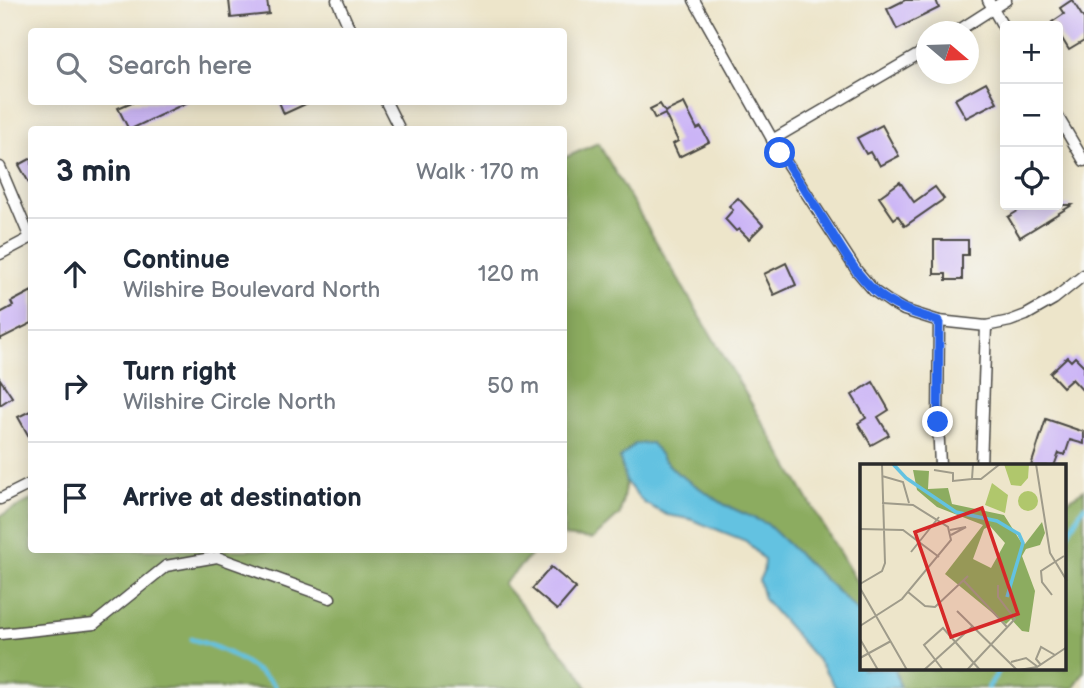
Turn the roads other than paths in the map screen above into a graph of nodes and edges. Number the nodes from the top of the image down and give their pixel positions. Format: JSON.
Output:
{"nodes":[{"id":1,"x":337,"y":0,"type":"edge"},
{"id":2,"x":694,"y":0,"type":"edge"},
{"id":3,"x":1006,"y":0,"type":"edge"},
{"id":4,"x":990,"y":4,"type":"edge"},
{"id":5,"x":969,"y":21,"type":"edge"},
{"id":6,"x":1000,"y":21,"type":"edge"},
{"id":7,"x":349,"y":28,"type":"edge"},
{"id":8,"x":916,"y":56,"type":"edge"},
{"id":9,"x":388,"y":105,"type":"edge"},
{"id":10,"x":1063,"y":125,"type":"edge"},
{"id":11,"x":398,"y":126,"type":"edge"},
{"id":12,"x":772,"y":140,"type":"junction"},
{"id":13,"x":1084,"y":161,"type":"edge"},
{"id":14,"x":0,"y":167,"type":"edge"},
{"id":15,"x":28,"y":230,"type":"edge"},
{"id":16,"x":28,"y":239,"type":"edge"},
{"id":17,"x":0,"y":254,"type":"edge"},
{"id":18,"x":1084,"y":275,"type":"edge"},
{"id":19,"x":939,"y":321,"type":"junction"},
{"id":20,"x":986,"y":326,"type":"junction"},
{"id":21,"x":940,"y":464,"type":"edge"},
{"id":22,"x":981,"y":464,"type":"edge"},
{"id":23,"x":28,"y":485,"type":"edge"},
{"id":24,"x":0,"y":499,"type":"edge"},
{"id":25,"x":330,"y":598,"type":"dead end"},
{"id":26,"x":0,"y":634,"type":"edge"}],
"edges":[{"from":1,"to":7,"type":"street"},
{"from":2,"to":12,"type":"street"},
{"from":3,"to":4,"type":"street"},
{"from":4,"to":5,"type":"street"},
{"from":4,"to":6,"type":"street"},
{"from":8,"to":12,"type":"street"},
{"from":9,"to":11,"type":"street"},
{"from":10,"to":13,"type":"street"},
{"from":12,"to":19,"type":"street"},
{"from":14,"to":15,"type":"street"},
{"from":16,"to":17,"type":"street"},
{"from":18,"to":20,"type":"street"},
{"from":19,"to":20,"type":"street"},
{"from":19,"to":21,"type":"street"},
{"from":20,"to":22,"type":"street"},
{"from":23,"to":24,"type":"street"},
{"from":25,"to":26,"type":"street"}]}
